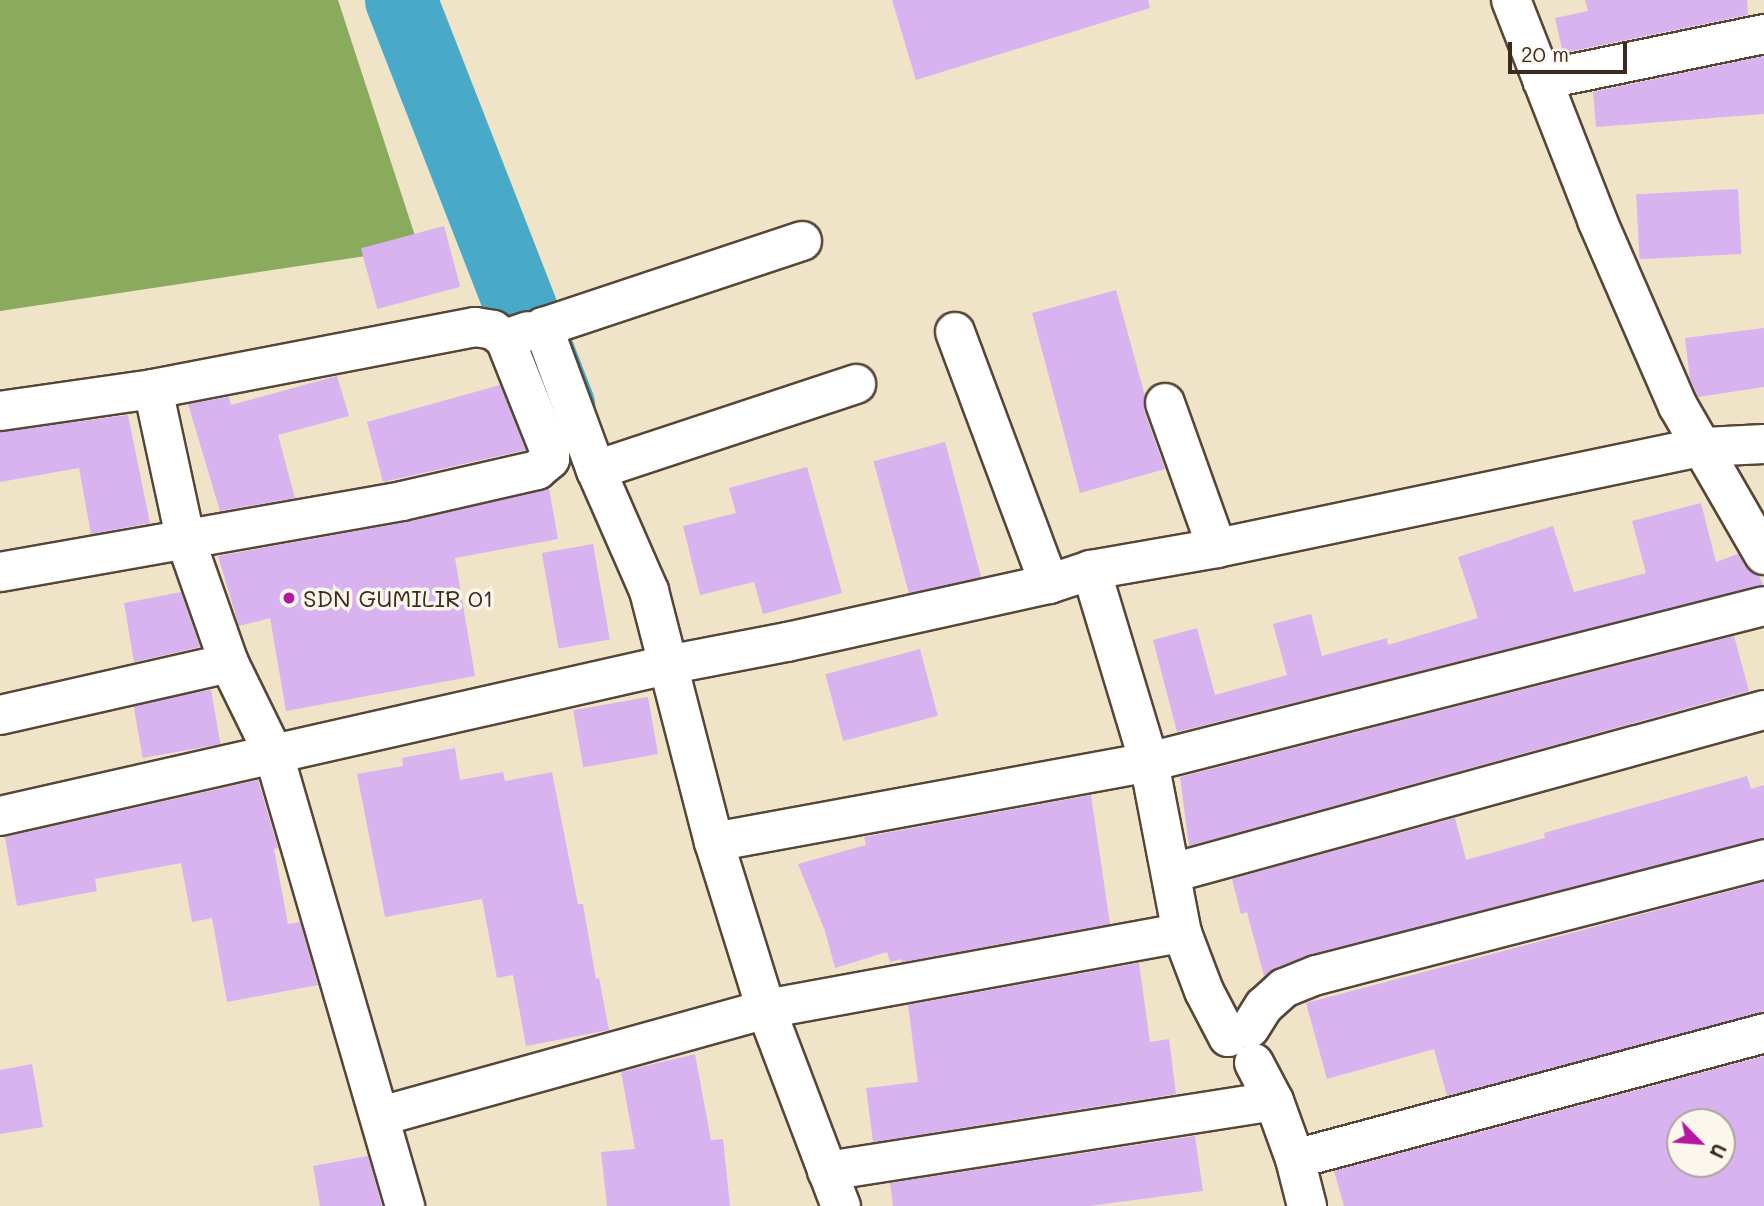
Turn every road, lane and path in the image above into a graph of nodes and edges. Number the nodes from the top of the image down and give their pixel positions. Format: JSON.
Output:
{"nodes":[{"id":1,"x":1511,"y":0,"type":"edge"},
{"id":2,"x":1764,"y":34,"type":"edge"},
{"id":3,"x":1542,"y":80,"type":"junction"},
{"id":4,"x":802,"y":240,"type":"dead end"},
{"id":5,"x":526,"y":332,"type":"junction"},
{"id":6,"x":955,"y":332,"type":"dead end"},
{"id":7,"x":856,"y":384,"type":"dead end"},
{"id":8,"x":153,"y":390,"type":"junction"},
{"id":9,"x":1165,"y":403,"type":"dead end"},
{"id":10,"x":0,"y":411,"type":"edge"},
{"id":11,"x":1764,"y":443,"type":"edge"},
{"id":12,"x":1702,"y":447,"type":"junction"},
{"id":13,"x":596,"y":470,"type":"junction"},
{"id":14,"x":186,"y":541,"type":"junction"},
{"id":15,"x":1217,"y":548,"type":"junction"},
{"id":16,"x":1764,"y":555,"type":"edge"},
{"id":17,"x":1091,"y":570,"type":"junction"},
{"id":18,"x":0,"y":572,"type":"edge"},
{"id":19,"x":1049,"y":584,"type":"junction"},
{"id":20,"x":1764,"y":606,"type":"edge"},
{"id":21,"x":229,"y":663,"type":"junction"},
{"id":22,"x":667,"y":665,"type":"junction"},
{"id":23,"x":1764,"y":710,"type":"edge"},
{"id":24,"x":0,"y":715,"type":"edge"},
{"id":25,"x":274,"y":755,"type":"junction"},
{"id":26,"x":1149,"y":762,"type":"junction"},
{"id":27,"x":0,"y":816,"type":"edge"},
{"id":28,"x":715,"y":842,"type":"junction"},
{"id":29,"x":1764,"y":859,"type":"edge"},
{"id":30,"x":1172,"y":873,"type":"junction"},
{"id":31,"x":1182,"y":933,"type":"junction"},
{"id":32,"x":766,"y":1009,"type":"junction"},
{"id":33,"x":1764,"y":1033,"type":"edge"},
{"id":34,"x":1244,"y":1043,"type":"junction"},
{"id":35,"x":1274,"y":1101,"type":"junction"},
{"id":36,"x":381,"y":1116,"type":"junction"},
{"id":37,"x":1295,"y":1159,"type":"junction"},
{"id":38,"x":827,"y":1171,"type":"junction"},
{"id":39,"x":405,"y":1206,"type":"edge"},
{"id":40,"x":841,"y":1206,"type":"edge"},
{"id":41,"x":1307,"y":1206,"type":"edge"}],
"edges":[{"from":1,"to":3,"type":"street"},
{"from":2,"to":3,"type":"street"},
{"from":3,"to":12,"type":"street"},
{"from":4,"to":5,"type":"street"},
{"from":5,"to":8,"type":"street"},
{"from":5,"to":13,"type":"street"},
{"from":5,"to":14,"type":"street"},
{"from":6,"to":19,"type":"street"},
{"from":7,"to":13,"type":"street"},
{"from":8,"to":10,"type":"street"},
{"from":8,"to":14,"type":"street"},
{"from":9,"to":15,"type":"street"},
{"from":11,"to":12,"type":"street"},
{"from":12,"to":15,"type":"street"},
{"from":12,"to":16,"type":"street"},
{"from":13,"to":22,"type":"street"},
{"from":14,"to":18,"type":"street"},
{"from":14,"to":21,"type":"street"},
{"from":15,"to":17,"type":"street"},
{"from":17,"to":19,"type":"street"},
{"from":17,"to":26,"type":"street"},
{"from":19,"to":22,"type":"street"},
{"from":20,"to":26,"type":"street"},
{"from":21,"to":24,"type":"street"},
{"from":21,"to":25,"type":"street"},
{"from":22,"to":25,"type":"street"},
{"from":22,"to":28,"type":"street"},
{"from":23,"to":30,"type":"street"},
{"from":25,"to":27,"type":"street"},
{"from":25,"to":36,"type":"street"},
{"from":26,"to":28,"type":"street"},
{"from":26,"to":30,"type":"street"},
{"from":28,"to":32,"type":"street"},
{"from":29,"to":34,"type":"street"},
{"from":30,"to":31,"type":"street"},
{"from":31,"to":32,"type":"street"},
{"from":31,"to":34,"type":"street"},
{"from":32,"to":36,"type":"street"},
{"from":32,"to":38,"type":"street"},
{"from":33,"to":37,"type":"street"},
{"from":34,"to":35,"type":"street"},
{"from":35,"to":37,"type":"street"},
{"from":35,"to":38,"type":"street"},
{"from":36,"to":39,"type":"street"},
{"from":37,"to":41,"type":"street"},
{"from":38,"to":40,"type":"street"}]}
